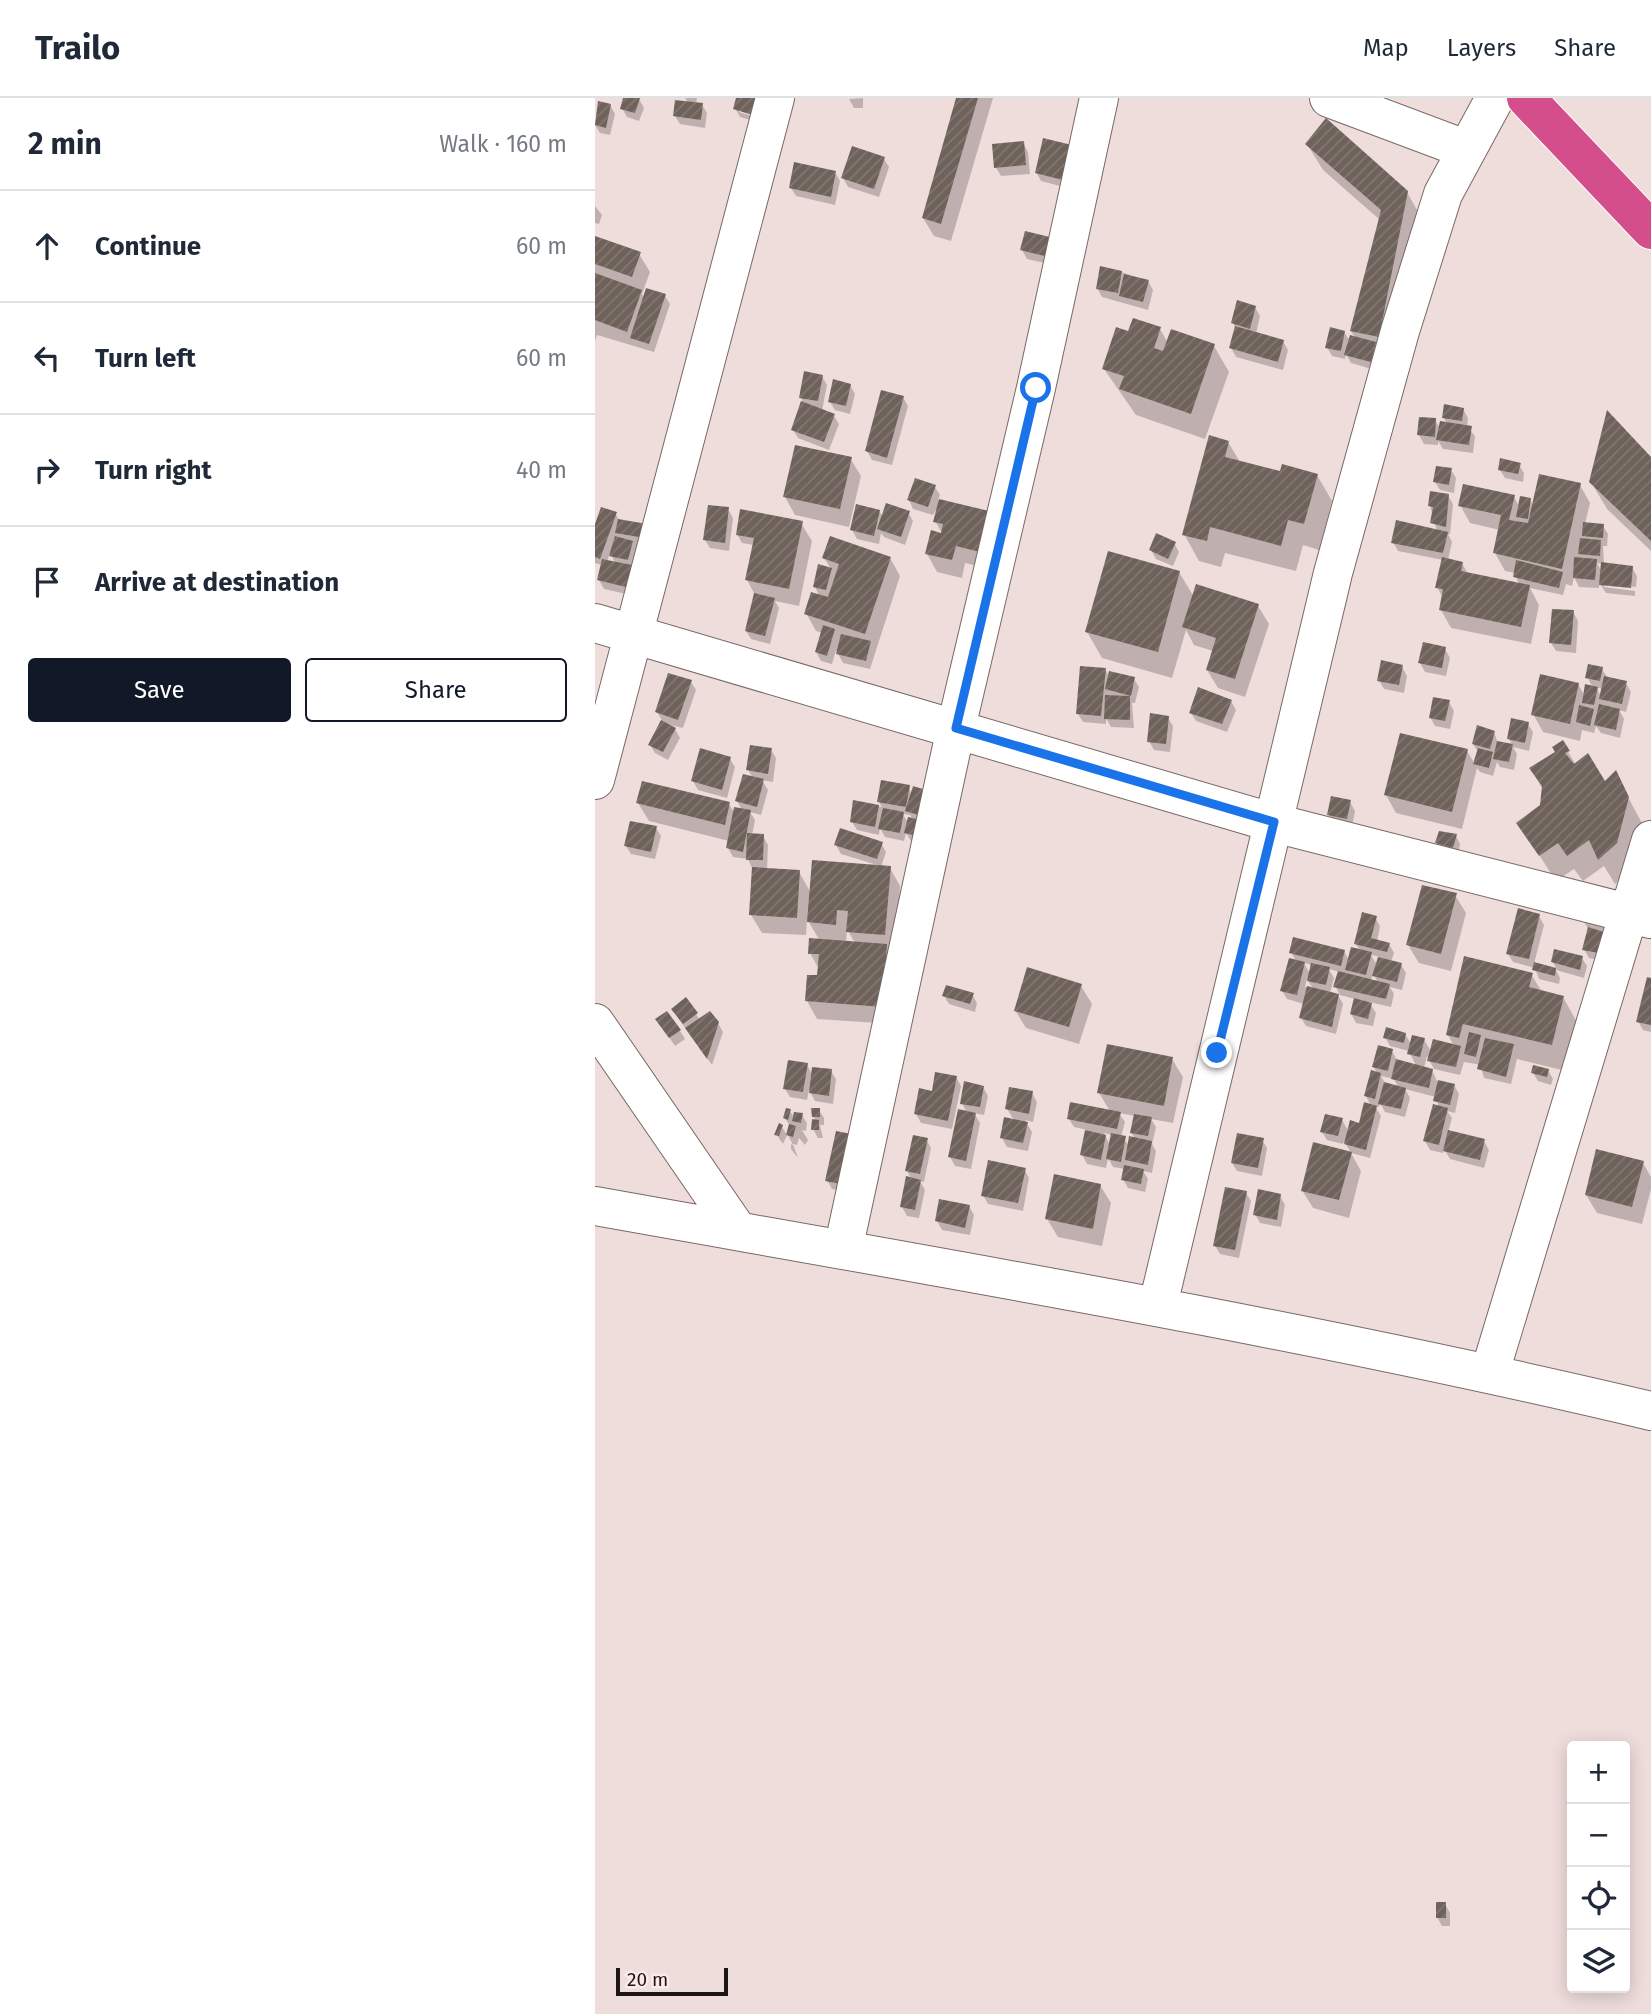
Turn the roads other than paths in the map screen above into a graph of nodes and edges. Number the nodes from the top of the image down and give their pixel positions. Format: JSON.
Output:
{"nodes":[{"id":1,"x":775,"y":98,"type":"edge"},
{"id":2,"x":1099,"y":98,"type":"edge"},
{"id":3,"x":1329,"y":98,"type":"edge"},
{"id":4,"x":1495,"y":98,"type":"edge"},
{"id":5,"x":1525,"y":98,"type":"edge"},
{"id":6,"x":1465,"y":149,"type":"junction"},
{"id":7,"x":1651,"y":230,"type":"edge"},
{"id":8,"x":595,"y":624,"type":"edge"},
{"id":9,"x":634,"y":634,"type":"junction"},
{"id":10,"x":956,"y":728,"type":"junction"},
{"id":11,"x":595,"y":780,"type":"edge"},
{"id":12,"x":1274,"y":822,"type":"junction"},
{"id":13,"x":1651,"y":841,"type":"edge"},
{"id":14,"x":1640,"y":917,"type":"edge"},
{"id":15,"x":595,"y":1023,"type":"edge"},
{"id":16,"x":595,"y":1206,"type":"edge"},
{"id":17,"x":738,"y":1231,"type":"junction"},
{"id":18,"x":843,"y":1250,"type":"junction"},
{"id":19,"x":1158,"y":1305,"type":"junction"},
{"id":20,"x":1490,"y":1373,"type":"junction"},
{"id":21,"x":1651,"y":1411,"type":"edge"}],
"edges":[{"from":1,"to":9,"type":"street"},
{"from":2,"to":10,"type":"street"},
{"from":3,"to":6,"type":"street"},
{"from":4,"to":6,"type":"street"},
{"from":5,"to":7,"type":"highway"},
{"from":6,"to":12,"type":"street"},
{"from":8,"to":9,"type":"street"},
{"from":9,"to":10,"type":"street"},
{"from":9,"to":11,"type":"street"},
{"from":10,"to":12,"type":"street"},
{"from":10,"to":18,"type":"street"},
{"from":12,"to":14,"type":"street"},
{"from":12,"to":19,"type":"street"},
{"from":13,"to":14,"type":"street"},
{"from":14,"to":20,"type":"street"},
{"from":15,"to":17,"type":"street"},
{"from":16,"to":17,"type":"street"},
{"from":17,"to":18,"type":"street"},
{"from":18,"to":19,"type":"street"},
{"from":19,"to":20,"type":"street"},
{"from":20,"to":21,"type":"street"}]}
